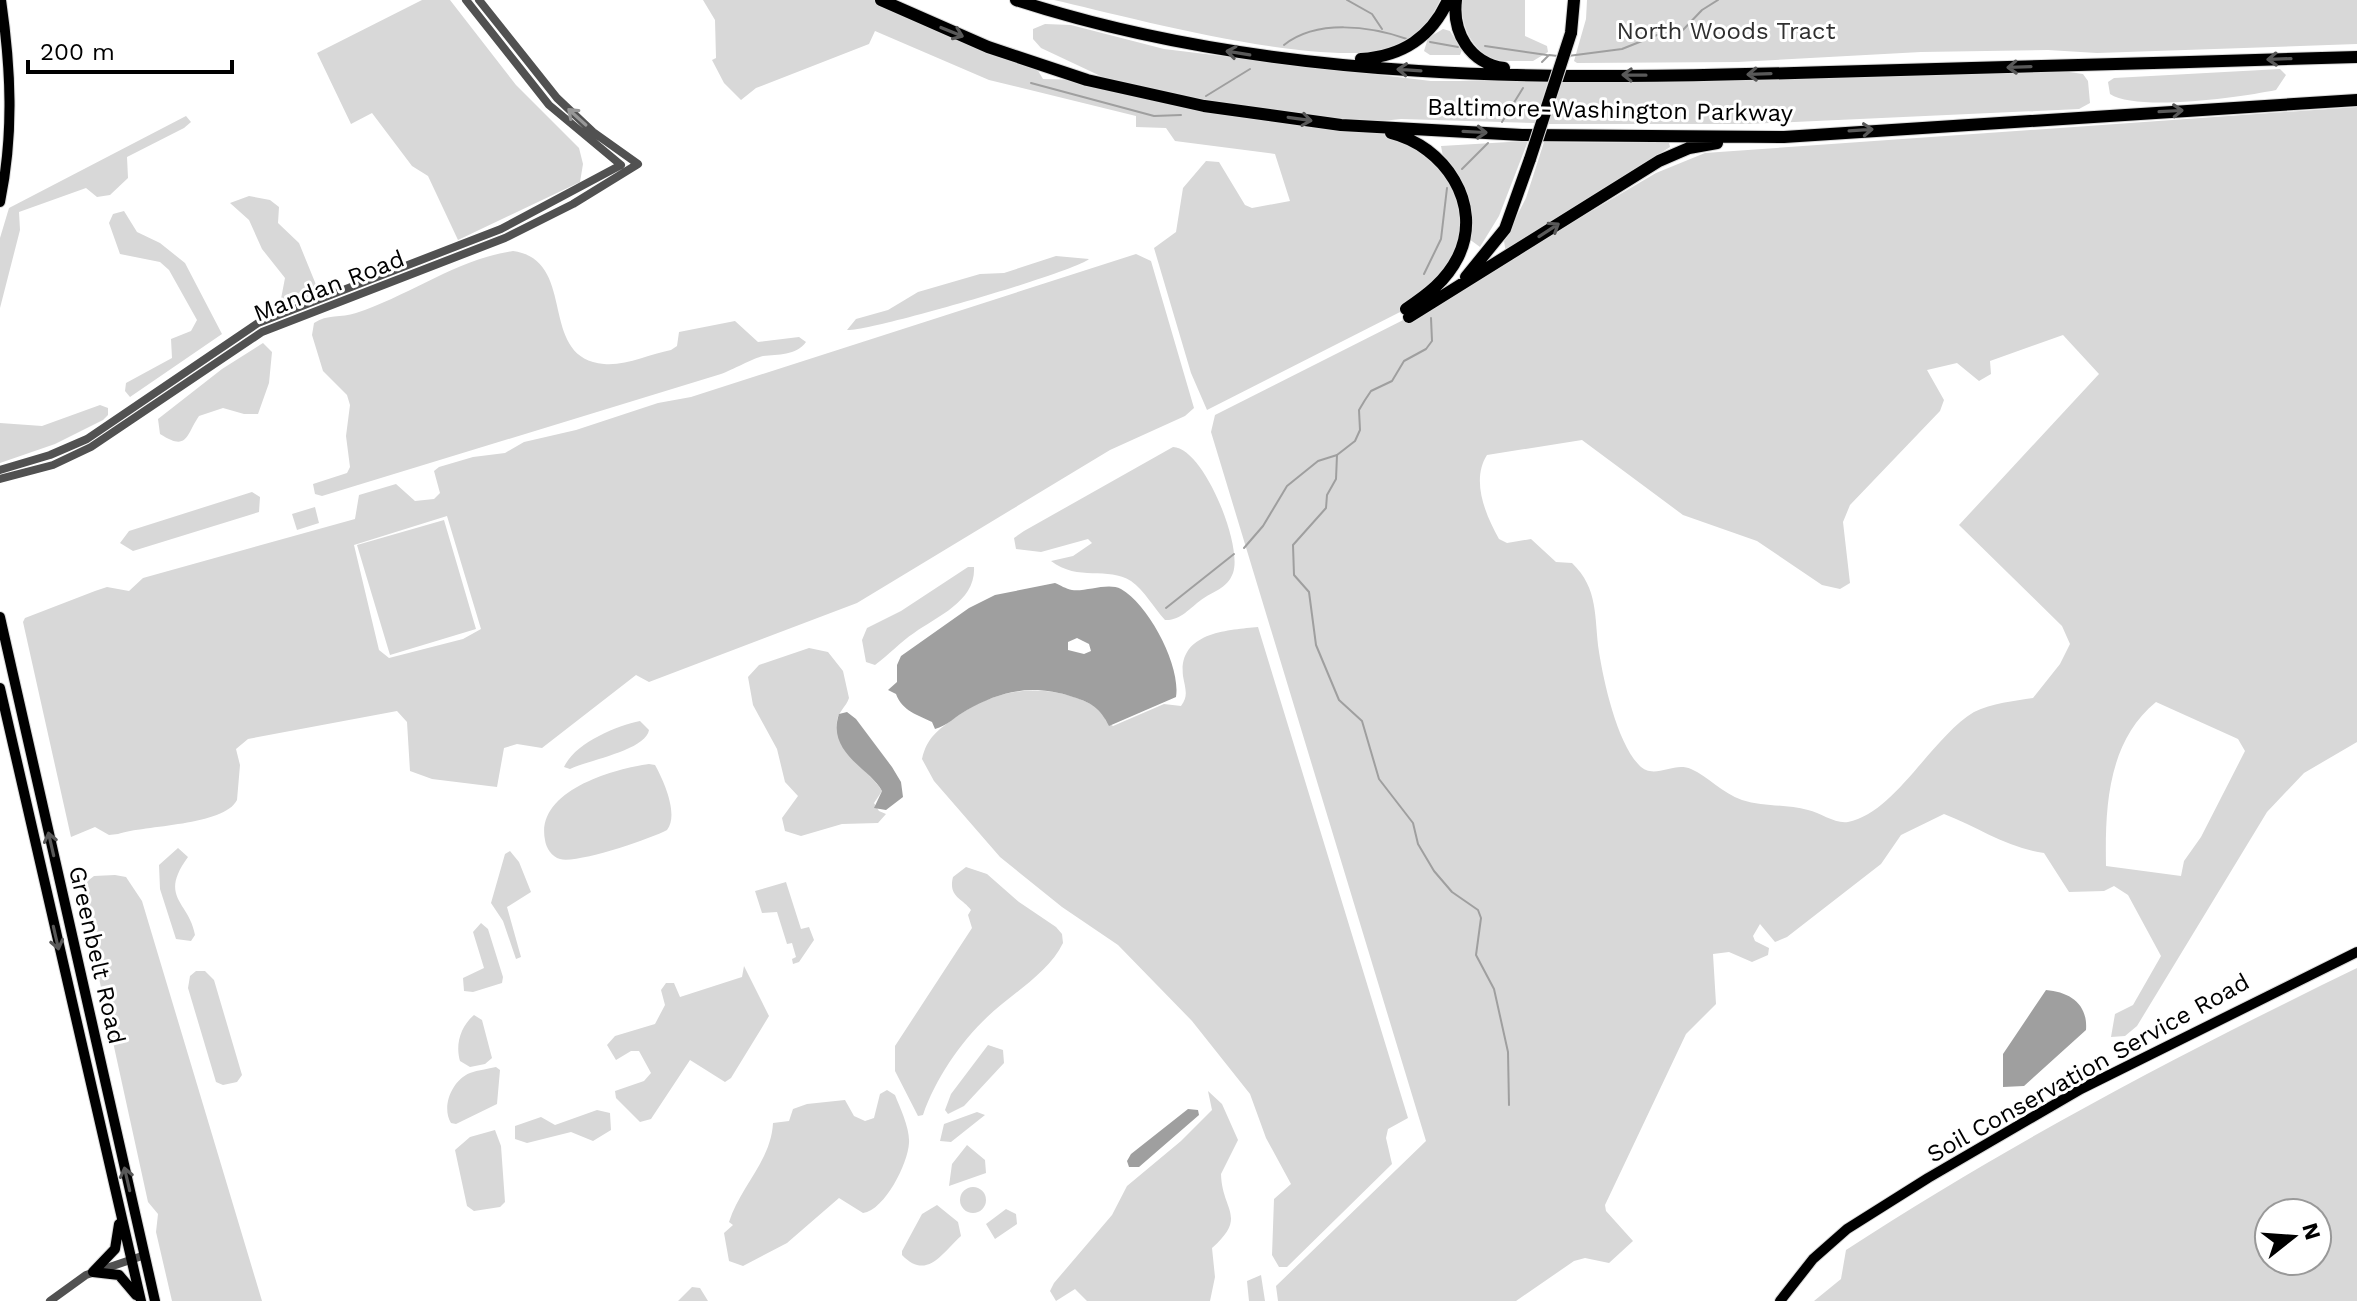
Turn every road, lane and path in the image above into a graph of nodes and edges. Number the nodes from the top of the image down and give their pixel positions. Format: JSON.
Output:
{"nodes":[{"id":1,"x":1,"y":0,"type":"edge"},
{"id":2,"x":466,"y":0,"type":"edge"},
{"id":3,"x":479,"y":0,"type":"edge"},
{"id":4,"x":881,"y":0,"type":"edge"},
{"id":5,"x":1016,"y":0,"type":"edge"},
{"id":6,"x":1448,"y":0,"type":"edge"},
{"id":7,"x":1456,"y":0,"type":"edge"},
{"id":8,"x":1574,"y":0,"type":"edge"},
{"id":9,"x":2357,"y":57,"type":"edge"},
{"id":10,"x":1339,"y":64,"type":"junction"},
{"id":11,"x":1543,"y":74,"type":"junction"},
{"id":12,"x":2357,"y":100,"type":"edge"},
{"id":13,"x":1341,"y":125,"type":"junction"},
{"id":14,"x":1784,"y":137,"type":"junction"},
{"id":15,"x":0,"y":202,"type":"edge"},
{"id":16,"x":1407,"y":313,"type":"junction"},
{"id":17,"x":0,"y":470,"type":"edge"},
{"id":18,"x":0,"y":479,"type":"edge"},
{"id":19,"x":0,"y":617,"type":"edge"},
{"id":20,"x":0,"y":688,"type":"edge"},
{"id":21,"x":2357,"y":952,"type":"edge"},
{"id":22,"x":119,"y":1208,"type":"junction"},
{"id":23,"x":145,"y":1255,"type":"junction"},
{"id":24,"x":131,"y":1258,"type":"junction"},
{"id":25,"x":93,"y":1272,"type":"junction"},
{"id":26,"x":50,"y":1301,"type":"edge"},
{"id":27,"x":140,"y":1301,"type":"edge"},
{"id":28,"x":155,"y":1301,"type":"edge"},
{"id":29,"x":1780,"y":1301,"type":"edge"}],
"edges":[{"from":1,"to":15,"type":"main road"},
{"from":2,"to":17,"type":"street","name":"Mandan Road"},
{"from":18,"to":3,"type":"street","name":"Mandan Road","one_way":true},
{"from":4,"to":13,"type":"highway","name":"Baltimore-Washington Parkway","one_way":true},
{"from":10,"to":5,"type":"highway","name":"Baltimore-Washington Parkway","one_way":true},
{"from":6,"to":10,"type":"highway"},
{"from":7,"to":11,"type":"highway"},
{"from":8,"to":16,"type":"highway","bridge":true},
{"from":9,"to":11,"type":"highway","name":"Baltimore-Washington Parkway","one_way":true},
{"from":11,"to":10,"type":"highway","name":"Baltimore-Washington Parkway","one_way":true},
{"from":14,"to":12,"type":"highway","name":"Baltimore-Washington Parkway","one_way":true},
{"from":13,"to":14,"type":"highway","name":"Baltimore-Washington Parkway","one_way":true},
{"from":13,"to":16,"type":"highway"},
{"from":16,"to":14,"type":"highway","one_way":true},
{"from":23,"to":19,"type":"main road","name":"Greenbelt Road","one_way":true},
{"from":20,"to":22,"type":"main road","name":"Greenbelt Road","one_way":true},
{"from":21,"to":29,"type":"main road","name":"Soil Conservation Service Road"},
{"from":22,"to":24,"type":"main road","name":"Greenbelt Road"},
{"from":22,"to":25,"type":"main road"},
{"from":23,"to":24,"type":"street"},
{"from":23,"to":28,"type":"main road","name":"Greenbelt Road"},
{"from":24,"to":25,"type":"street"},
{"from":24,"to":27,"type":"main road","name":"Greenbelt Road"},
{"from":25,"to":26,"type":"street"},
{"from":25,"to":27,"type":"main road"}]}
